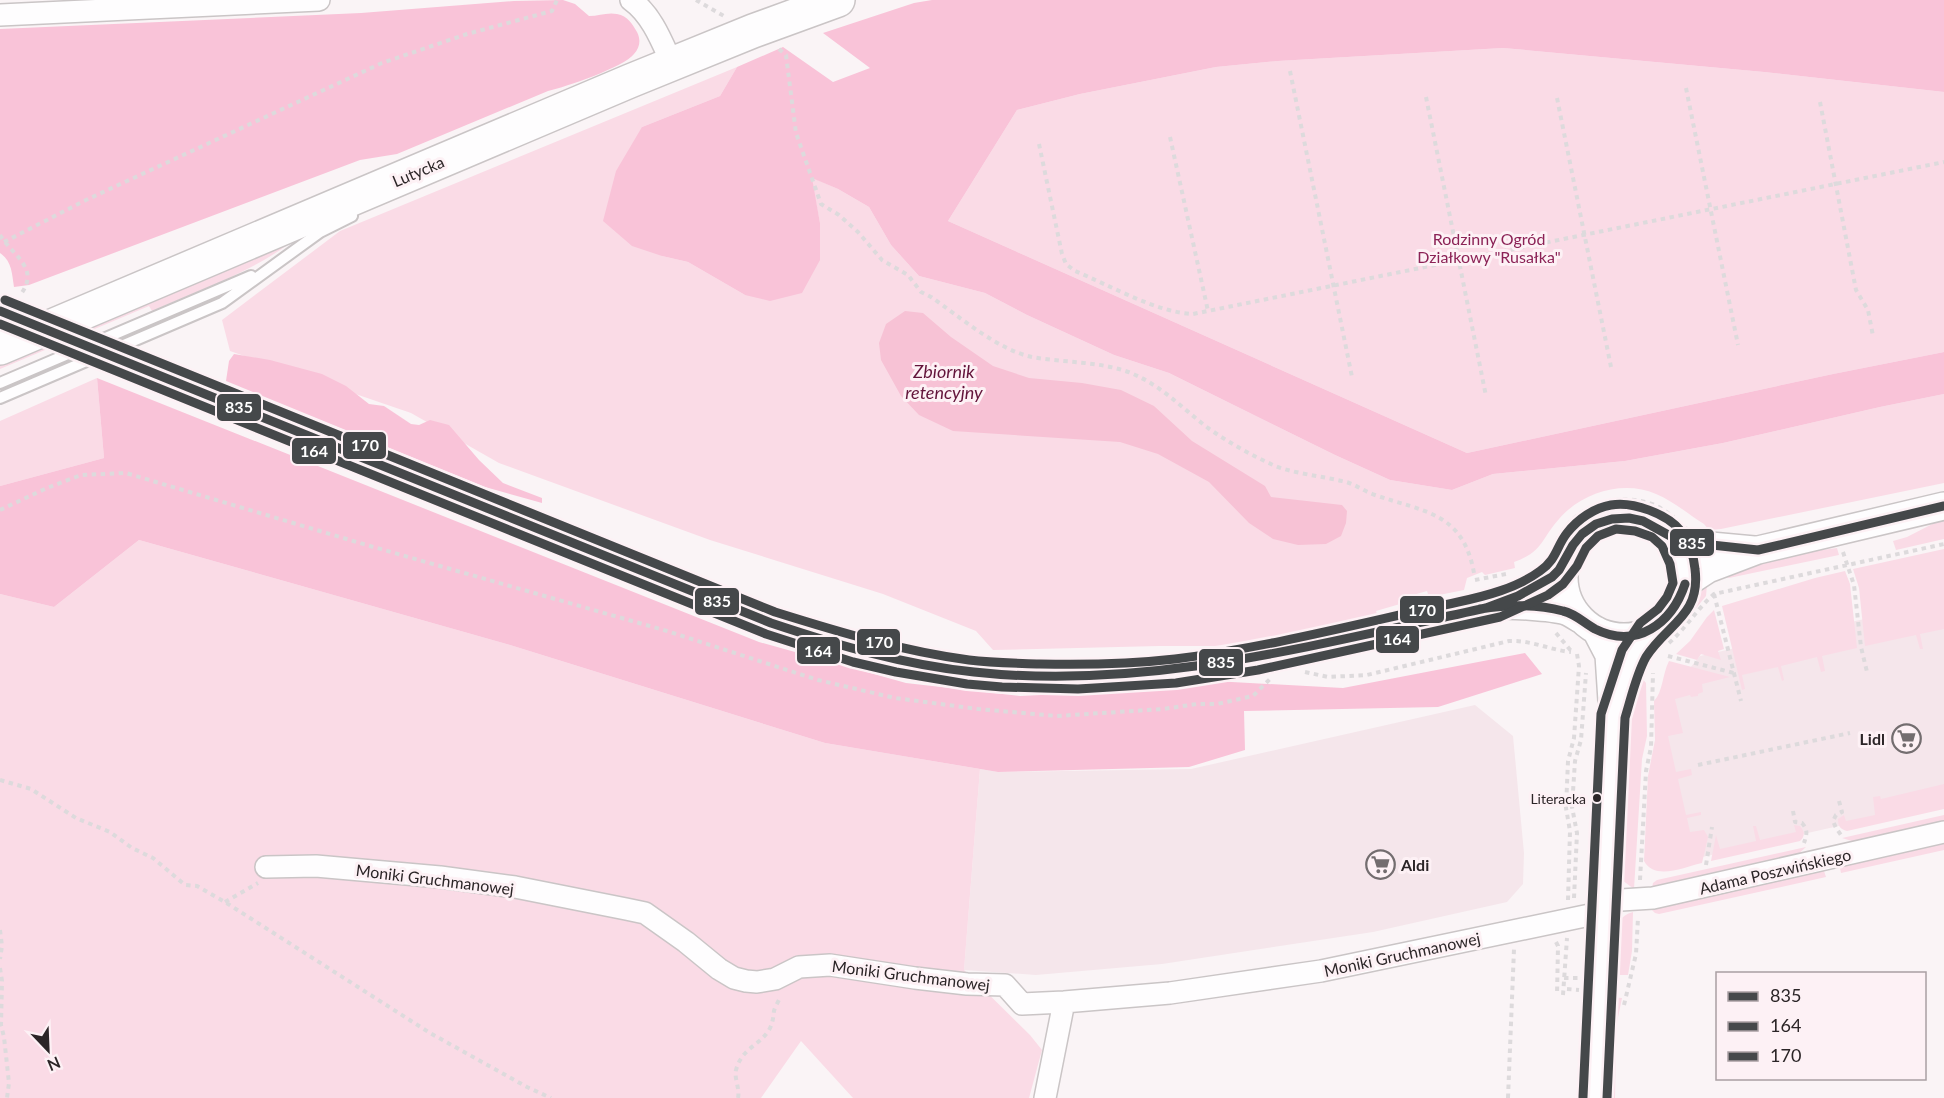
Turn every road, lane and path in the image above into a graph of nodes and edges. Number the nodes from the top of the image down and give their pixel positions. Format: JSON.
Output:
{"nodes":[{"id":1,"x":319,"y":0,"type":"edge"},
{"id":2,"x":557,"y":0,"type":"edge"},
{"id":3,"x":631,"y":0,"type":"edge"},
{"id":4,"x":696,"y":0,"type":"edge"},
{"id":5,"x":838,"y":0,"type":"edge"},
{"id":6,"x":0,"y":15,"type":"edge"},
{"id":7,"x":753,"y":31,"type":"junction"},
{"id":8,"x":672,"y":64,"type":"junction"},
{"id":9,"x":1290,"y":71,"type":"dead end"},
{"id":10,"x":1686,"y":88,"type":"dead end"},
{"id":11,"x":1426,"y":97,"type":"dead end"},
{"id":12,"x":1557,"y":98,"type":"dead end"},
{"id":13,"x":579,"y":102,"type":"junction"},
{"id":14,"x":1820,"y":102,"type":"dead end"},
{"id":15,"x":532,"y":135,"type":"dead end"},
{"id":16,"x":1170,"y":137,"type":"dead end"},
{"id":17,"x":1039,"y":144,"type":"dead end"},
{"id":18,"x":1944,"y":162,"type":"edge"},
{"id":19,"x":1836,"y":183,"type":"junction"},
{"id":20,"x":1710,"y":209,"type":"junction"},
{"id":21,"x":359,"y":212,"type":"dead end"},
{"id":22,"x":1585,"y":234,"type":"junction"},
{"id":23,"x":0,"y":235,"type":"edge"},
{"id":24,"x":4,"y":242,"type":"junction"},
{"id":25,"x":1458,"y":260,"type":"junction"},
{"id":26,"x":276,"y":263,"type":"junction"},
{"id":27,"x":1333,"y":285,"type":"junction"},
{"id":28,"x":7,"y":304,"type":"edge"},
{"id":29,"x":1208,"y":311,"type":"junction"},
{"id":30,"x":1873,"y":336,"type":"dead end"},
{"id":31,"x":1738,"y":345,"type":"dead end"},
{"id":32,"x":0,"y":348,"type":"edge"},
{"id":33,"x":1611,"y":368,"type":"dead end"},
{"id":34,"x":1352,"y":378,"type":"dead end"},
{"id":35,"x":0,"y":383,"type":"edge"},
{"id":36,"x":1486,"y":396,"type":"dead end"},
{"id":37,"x":0,"y":398,"type":"edge"},
{"id":38,"x":1944,"y":506,"type":"edge"},
{"id":39,"x":0,"y":510,"type":"edge"},
{"id":40,"x":1675,"y":529,"type":"junction"},
{"id":41,"x":1944,"y":544,"type":"edge"},
{"id":42,"x":1758,"y":550,"type":"junction"},
{"id":43,"x":1561,"y":551,"type":"junction"},
{"id":44,"x":1843,"y":551,"type":"dead end"},
{"id":45,"x":1848,"y":566,"type":"junction"},
{"id":46,"x":1474,"y":573,"type":"dead end"},
{"id":47,"x":1685,"y":584,"type":"junction"},
{"id":48,"x":1714,"y":594,"type":"junction"},
{"id":49,"x":1496,"y":606,"type":"junction"},
{"id":50,"x":1589,"y":625,"type":"junction"},
{"id":51,"x":1657,"y":639,"type":"junction"},
{"id":52,"x":1571,"y":652,"type":"dead end"},
{"id":53,"x":1577,"y":654,"type":"dead end"},
{"id":54,"x":1668,"y":656,"type":"dead end"},
{"id":55,"x":1301,"y":671,"type":"dead end"},
{"id":56,"x":1653,"y":671,"type":"dead end"},
{"id":57,"x":1867,"y":672,"type":"dead end"},
{"id":58,"x":1734,"y":673,"type":"junction"},
{"id":59,"x":1585,"y":675,"type":"dead end"},
{"id":60,"x":1273,"y":676,"type":"dead end"},
{"id":61,"x":1741,"y":701,"type":"dead end"},
{"id":62,"x":1613,"y":716,"type":"junction"},
{"id":63,"x":1850,"y":732,"type":"dead end"},
{"id":64,"x":1698,"y":765,"type":"dead end"},
{"id":65,"x":0,"y":780,"type":"edge"},
{"id":66,"x":1839,"y":801,"type":"dead end"},
{"id":67,"x":1793,"y":811,"type":"dead end"},
{"id":68,"x":1712,"y":827,"type":"dead end"},
{"id":69,"x":1944,"y":832,"type":"edge"},
{"id":70,"x":1842,"y":835,"type":"dead end"},
{"id":71,"x":1803,"y":844,"type":"dead end"},
{"id":72,"x":1706,"y":866,"type":"dead end"},
{"id":73,"x":266,"y":867,"type":"dead end"},
{"id":74,"x":1639,"y":890,"type":"dead end"},
{"id":75,"x":1561,"y":906,"type":"dead end"},
{"id":76,"x":1568,"y":906,"type":"junction"},
{"id":77,"x":1604,"y":906,"type":"junction"},
{"id":78,"x":1638,"y":910,"type":"dead end"},
{"id":79,"x":0,"y":930,"type":"edge"},
{"id":80,"x":1554,"y":935,"type":"dead end"},
{"id":81,"x":1566,"y":940,"type":"dead end"},
{"id":82,"x":1514,"y":945,"type":"dead end"},
{"id":83,"x":0,"y":959,"type":"edge"},
{"id":84,"x":799,"y":968,"type":"junction"},
{"id":85,"x":0,"y":969,"type":"edge"},
{"id":86,"x":1557,"y":995,"type":"dead end"},
{"id":87,"x":1563,"y":995,"type":"dead end"},
{"id":88,"x":1064,"y":1002,"type":"junction"},
{"id":89,"x":1623,"y":1010,"type":"dead end"},
{"id":90,"x":8,"y":1098,"type":"edge"},
{"id":91,"x":551,"y":1098,"type":"edge"},
{"id":92,"x":738,"y":1098,"type":"edge"},
{"id":93,"x":1046,"y":1098,"type":"edge"},
{"id":94,"x":1508,"y":1098,"type":"edge"},
{"id":95,"x":1595,"y":1098,"type":"edge"}],
"edges":[{"from":1,"to":6,"type":"street"},
{"from":2,"to":24,"type":"path"},
{"from":3,"to":8,"type":"street"},
{"from":4,"to":7,"type":"path"},
{"from":5,"to":7,"type":"main road","name":"Lutycka"},
{"from":7,"to":8,"type":"main road","name":"Lutycka"},
{"from":7,"to":46,"type":"path"},
{"from":8,"to":13,"type":"main road","name":"Lutycka"},
{"from":9,"to":27,"type":"path"},
{"from":10,"to":20,"type":"path"},
{"from":11,"to":25,"type":"path"},
{"from":12,"to":22,"type":"path"},
{"from":13,"to":15,"type":"lane"},
{"from":13,"to":32,"type":"main road","name":"Lutycka"},
{"from":14,"to":19,"type":"path"},
{"from":16,"to":29,"type":"path"},
{"from":17,"to":29,"type":"path"},
{"from":18,"to":19,"type":"path"},
{"from":19,"to":20,"type":"path"},
{"from":19,"to":30,"type":"path"},
{"from":20,"to":22,"type":"path"},
{"from":20,"to":31,"type":"path"},
{"from":21,"to":26,"type":"lane"},
{"from":22,"to":25,"type":"path"},
{"from":22,"to":33,"type":"path"},
{"from":23,"to":24,"type":"path"},
{"from":24,"to":28,"type":"path"},
{"from":25,"to":27,"type":"path"},
{"from":25,"to":36,"type":"path"},
{"from":26,"to":35,"type":"lane"},
{"from":26,"to":37,"type":"lane"},
{"from":27,"to":29,"type":"path"},
{"from":27,"to":34,"type":"path"},
{"from":28,"to":49,"type":"street","bridge":true},
{"from":38,"to":42,"type":"street"},
{"from":39,"to":60,"type":"path"},
{"from":40,"to":42,"type":"street"},
{"from":40,"to":43,"type":"street"},
{"from":40,"to":43,"type":"path"},
{"from":40,"to":47,"type":"street"},
{"from":41,"to":45,"type":"path"},
{"from":42,"to":47,"type":"street"},
{"from":43,"to":49,"type":"street"},
{"from":43,"to":50,"type":"street"},
{"from":44,"to":45,"type":"path"},
{"from":45,"to":48,"type":"path"},
{"from":45,"to":57,"type":"path"},
{"from":47,"to":51,"type":"street"},
{"from":48,"to":51,"type":"path"},
{"from":48,"to":58,"type":"path"},
{"from":49,"to":50,"type":"street"},
{"from":50,"to":51,"type":"street"},
{"from":50,"to":62,"type":"street"},
{"from":51,"to":62,"type":"street"},
{"from":52,"to":55,"type":"path"},
{"from":53,"to":76,"type":"path"},
{"from":54,"to":58,"type":"path"},
{"from":56,"to":74,"type":"path"},
{"from":58,"to":61,"type":"path"},
{"from":59,"to":76,"type":"path"},
{"from":62,"to":77,"type":"street"},
{"from":63,"to":64,"type":"path"},
{"from":65,"to":91,"type":"path"},
{"from":66,"to":70,"type":"path"},
{"from":67,"to":71,"type":"path"},
{"from":68,"to":72,"type":"path"},
{"from":69,"to":77,"type":"street","name":"Adama Poszwińskiego"},
{"from":73,"to":84,"type":"street","name":"Moniki Gruchmanowej"},
{"from":75,"to":76,"type":"path"},
{"from":77,"to":88,"type":"street","name":"Moniki Gruchmanowej"},
{"from":77,"to":95,"type":"street"},
{"from":78,"to":89,"type":"path"},
{"from":79,"to":83,"type":"path"},
{"from":80,"to":86,"type":"path"},
{"from":81,"to":87,"type":"path"},
{"from":82,"to":94,"type":"path"},
{"from":84,"to":88,"type":"street","name":"Moniki Gruchmanowej"},
{"from":84,"to":92,"type":"path"},
{"from":85,"to":90,"type":"path"},
{"from":88,"to":93,"type":"street"}]}
